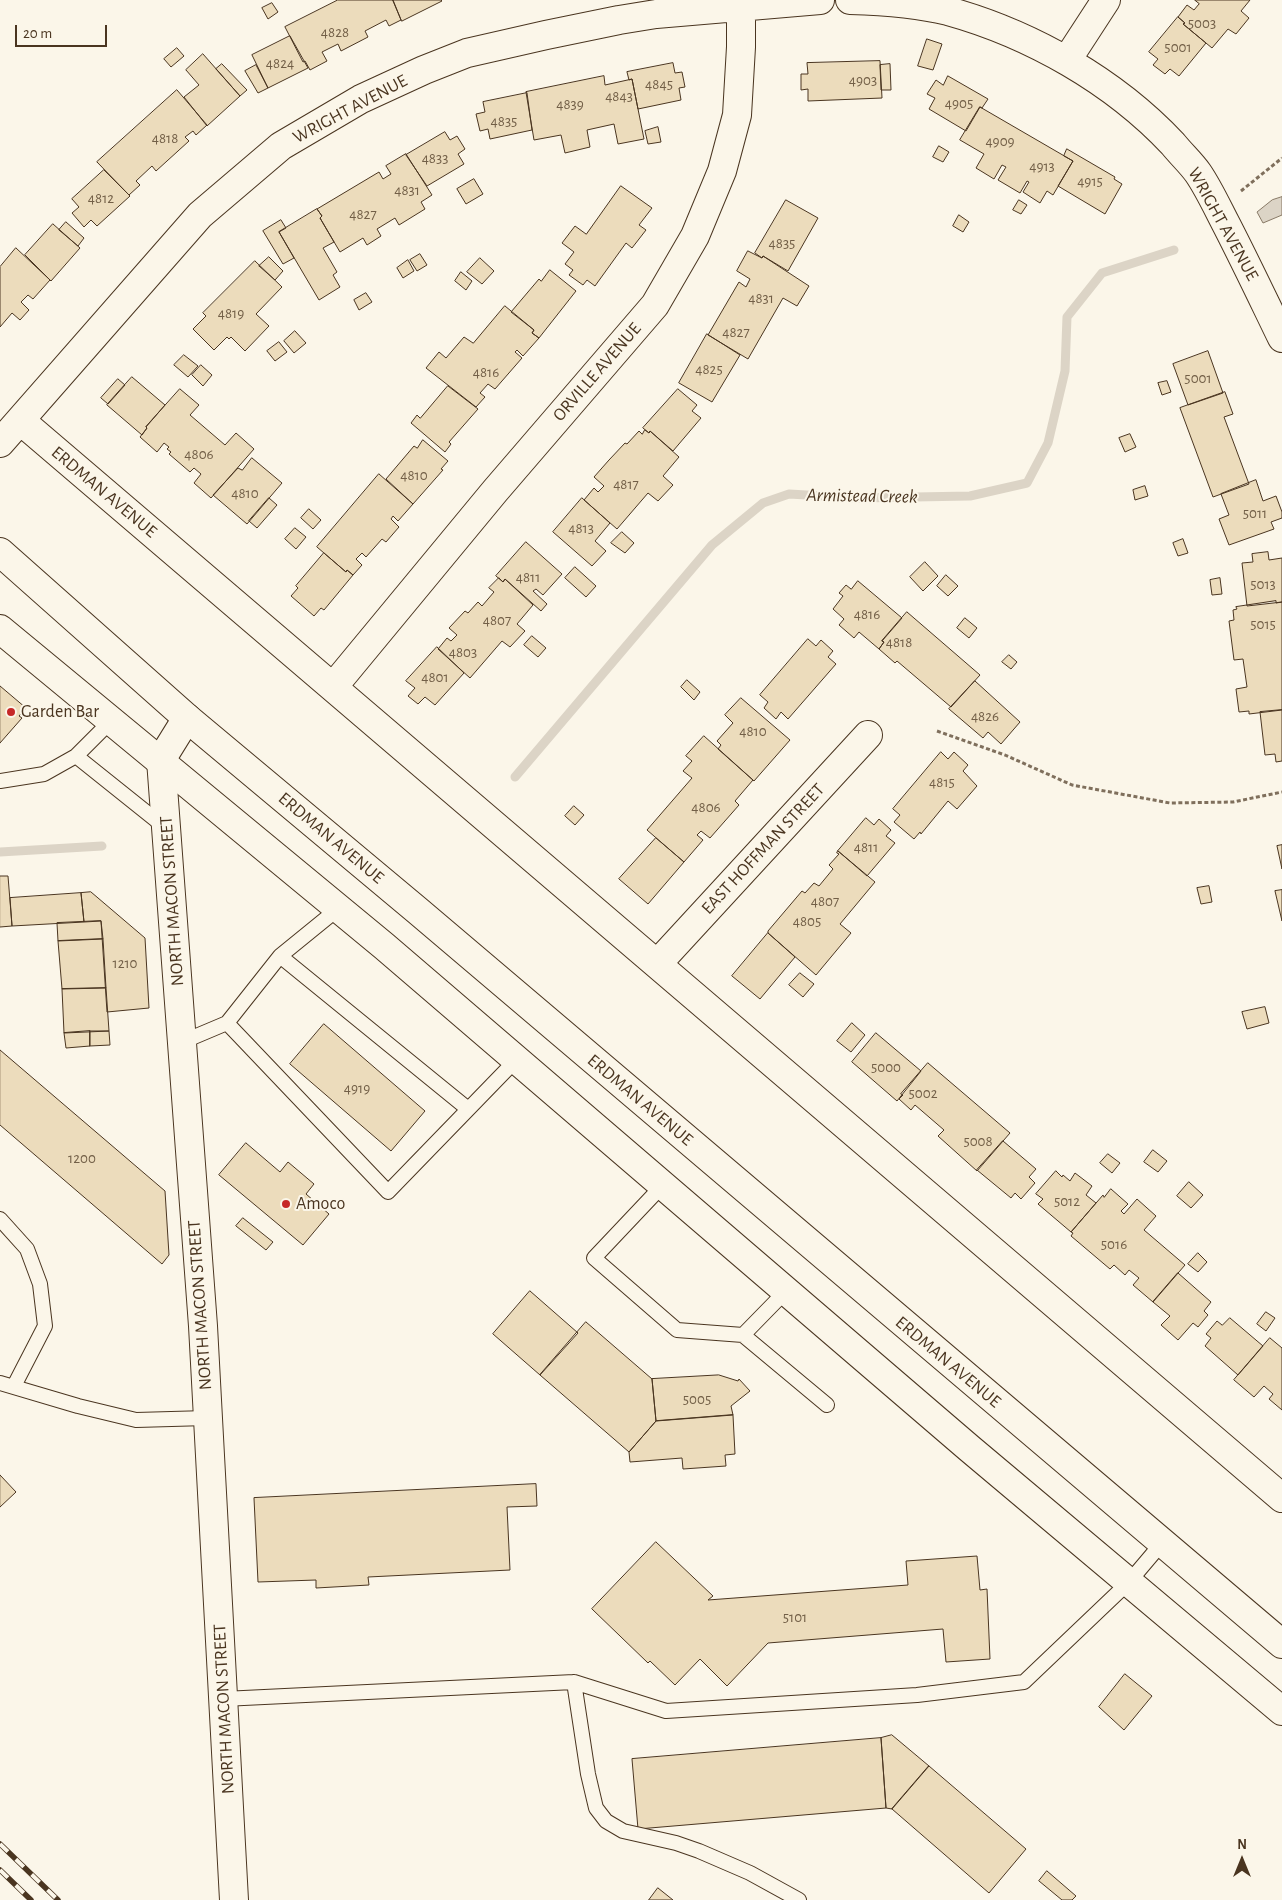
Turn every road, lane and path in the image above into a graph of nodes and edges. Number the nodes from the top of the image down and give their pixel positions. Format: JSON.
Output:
{"nodes":[{"id":1,"x":820,"y":0,"type":"edge"},
{"id":2,"x":850,"y":0,"type":"edge"},
{"id":3,"x":1106,"y":0,"type":"edge"},
{"id":4,"x":741,"y":4,"type":"edge"},
{"id":5,"x":1067,"y":60,"type":"junction"},
{"id":6,"x":1282,"y":158,"type":"edge"},
{"id":7,"x":1218,"y":209,"type":"junction"},
{"id":8,"x":1282,"y":338,"type":"edge"},
{"id":9,"x":21,"y":422,"type":"junction"},
{"id":10,"x":0,"y":443,"type":"edge"},
{"id":11,"x":0,"y":552,"type":"edge"},
{"id":12,"x":0,"y":629,"type":"edge"},
{"id":13,"x":333,"y":687,"type":"junction"},
{"id":14,"x":187,"y":718,"type":"junction"},
{"id":15,"x":112,"y":720,"type":"junction"},
{"id":16,"x":937,"y":731,"type":"dead end"},
{"id":17,"x":868,"y":735,"type":"dead end"},
{"id":18,"x":76,"y":756,"type":"junction"},
{"id":19,"x":161,"y":760,"type":"junction"},
{"id":20,"x":0,"y":782,"type":"edge"},
{"id":21,"x":1282,"y":792,"type":"edge"},
{"id":22,"x":166,"y":828,"type":"junction"},
{"id":23,"x":339,"y":908,"type":"junction"},
{"id":24,"x":280,"y":956,"type":"junction"},
{"id":25,"x":658,"y":964,"type":"junction"},
{"id":26,"x":227,"y":1023,"type":"junction"},
{"id":27,"x":182,"y":1042,"type":"junction"},
{"id":28,"x":516,"y":1059,"type":"junction"},
{"id":29,"x":468,"y":1109,"type":"junction"},
{"id":30,"x":663,"y":1185,"type":"junction"},
{"id":31,"x":0,"y":1219,"type":"edge"},
{"id":32,"x":786,"y":1291,"type":"junction"},
{"id":33,"x":742,"y":1335,"type":"junction"},
{"id":34,"x":7,"y":1384,"type":"edge"},
{"id":35,"x":827,"y":1405,"type":"dead end"},
{"id":36,"x":208,"y":1418,"type":"junction"},
{"id":37,"x":1282,"y":1498,"type":"edge"},
{"id":38,"x":1162,"y":1543,"type":"junction"},
{"id":39,"x":1129,"y":1582,"type":"junction"},
{"id":40,"x":1282,"y":1644,"type":"edge"},
{"id":41,"x":574,"y":1682,"type":"junction"},
{"id":42,"x":223,"y":1699,"type":"junction"},
{"id":43,"x":1282,"y":1711,"type":"edge"},
{"id":44,"x":234,"y":1900,"type":"edge"},
{"id":45,"x":799,"y":1900,"type":"edge"}],
"edges":[{"from":1,"to":4,"type":"street","name":"WRIGHT AVENUE"},
{"from":2,"to":5,"type":"street","name":"WRIGHT AVENUE"},
{"from":3,"to":5,"type":"street"},
{"from":4,"to":9,"type":"street","name":"WRIGHT AVENUE"},
{"from":4,"to":13,"type":"street","name":"ORVILLE AVENUE"},
{"from":5,"to":7,"type":"street","name":"WRIGHT AVENUE"},
{"from":6,"to":7,"type":"path"},
{"from":7,"to":8,"type":"street","name":"WRIGHT AVENUE"},
{"from":9,"to":10,"type":"street","name":"WRIGHT AVENUE"},
{"from":9,"to":13,"type":"street","name":"ERDMAN AVENUE"},
{"from":11,"to":14,"type":"street","name":"ERDMAN AVENUE"},
{"from":12,"to":15,"type":"street"},
{"from":13,"to":25,"type":"street","name":"ERDMAN AVENUE"},
{"from":14,"to":19,"type":"street"},
{"from":14,"to":38,"type":"street","name":"ERDMAN AVENUE"},
{"from":15,"to":18,"type":"lane"},
{"from":15,"to":19,"type":"street"},
{"from":16,"to":21,"type":"path"},
{"from":17,"to":25,"type":"street","name":"EAST HOFFMAN STREET"},
{"from":18,"to":20,"type":"lane"},
{"from":18,"to":22,"type":"lane"},
{"from":19,"to":22,"type":"street","name":"NORTH MACON STREET"},
{"from":19,"to":23,"type":"street"},
{"from":22,"to":27,"type":"street","name":"NORTH MACON STREET"},
{"from":23,"to":24,"type":"lane"},
{"from":23,"to":28,"type":"street"},
{"from":24,"to":26,"type":"lane"},
{"from":24,"to":29,"type":"lane"},
{"from":25,"to":37,"type":"street","name":"ERDMAN AVENUE"},
{"from":26,"to":27,"type":"lane"},
{"from":26,"to":29,"type":"lane"},
{"from":27,"to":36,"type":"street","name":"NORTH MACON STREET"},
{"from":28,"to":29,"type":"lane"},
{"from":28,"to":30,"type":"street"},
{"from":30,"to":32,"type":"street"},
{"from":30,"to":33,"type":"lane"},
{"from":31,"to":34,"type":"lane"},
{"from":32,"to":33,"type":"lane"},
{"from":32,"to":39,"type":"street"},
{"from":33,"to":35,"type":"lane"},
{"from":34,"to":36,"type":"lane"},
{"from":36,"to":42,"type":"street","name":"NORTH MACON STREET"},
{"from":38,"to":39,"type":"lane"},
{"from":38,"to":40,"type":"street","name":"ERDMAN AVENUE"},
{"from":39,"to":41,"type":"lane"},
{"from":39,"to":43,"type":"street"},
{"from":41,"to":42,"type":"lane"},
{"from":41,"to":45,"type":"lane"},
{"from":42,"to":44,"type":"street","name":"NORTH MACON STREET"}]}
